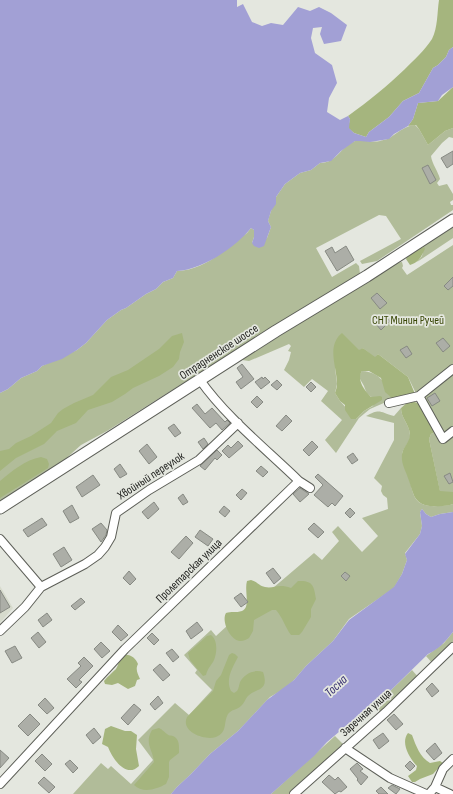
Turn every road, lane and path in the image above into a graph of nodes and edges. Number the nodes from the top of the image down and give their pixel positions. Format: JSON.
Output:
{"nodes":[{"id":1,"x":453,"y":220,"type":"edge"},
{"id":2,"x":453,"y":369,"type":"edge"},
{"id":3,"x":200,"y":380,"type":"junction"},
{"id":4,"x":420,"y":396,"type":"junction"},
{"id":5,"x":389,"y":403,"type":"dead end"},
{"id":6,"x":238,"y":423,"type":"junction"},
{"id":7,"x":453,"y":431,"type":"edge"},
{"id":8,"x":299,"y":481,"type":"junction"},
{"id":9,"x":310,"y":488,"type":"dead end"},
{"id":10,"x":0,"y":508,"type":"edge"},
{"id":11,"x":0,"y":539,"type":"edge"},
{"id":12,"x":41,"y":587,"type":"junction"},
{"id":13,"x":0,"y":631,"type":"edge"},
{"id":14,"x":453,"y":647,"type":"edge"},
{"id":15,"x":345,"y":748,"type":"junction"},
{"id":16,"x":453,"y":759,"type":"edge"},
{"id":17,"x":0,"y":783,"type":"edge"},
{"id":18,"x":435,"y":786,"type":"junction"},
{"id":19,"x":294,"y":794,"type":"edge"},
{"id":20,"x":427,"y":794,"type":"edge"},
{"id":21,"x":450,"y":794,"type":"edge"}],
"edges":[{"from":1,"to":3,"type":"main road","name":"Отрадненское шоссе"},
{"from":2,"to":4,"type":"street"},
{"from":3,"to":6,"type":"street"},
{"from":3,"to":10,"type":"main road","name":"Отрадненское шоссе"},
{"from":4,"to":5,"type":"street"},
{"from":4,"to":7,"type":"street"},
{"from":6,"to":8,"type":"street"},
{"from":6,"to":12,"type":"street","name":"Хвойный переулок"},
{"from":8,"to":9,"type":"street"},
{"from":8,"to":17,"type":"street","name":"Пролетарская улица"},
{"from":11,"to":12,"type":"street"},
{"from":12,"to":13,"type":"street","name":"Хвойный переулок"},
{"from":14,"to":15,"type":"street","name":"Заречная улица"},
{"from":15,"to":19,"type":"street","name":"Заречная улица"},
{"from":15,"to":20,"type":"street"},
{"from":16,"to":18,"type":"street"},
{"from":18,"to":20,"type":"street"},
{"from":18,"to":21,"type":"street"}]}
